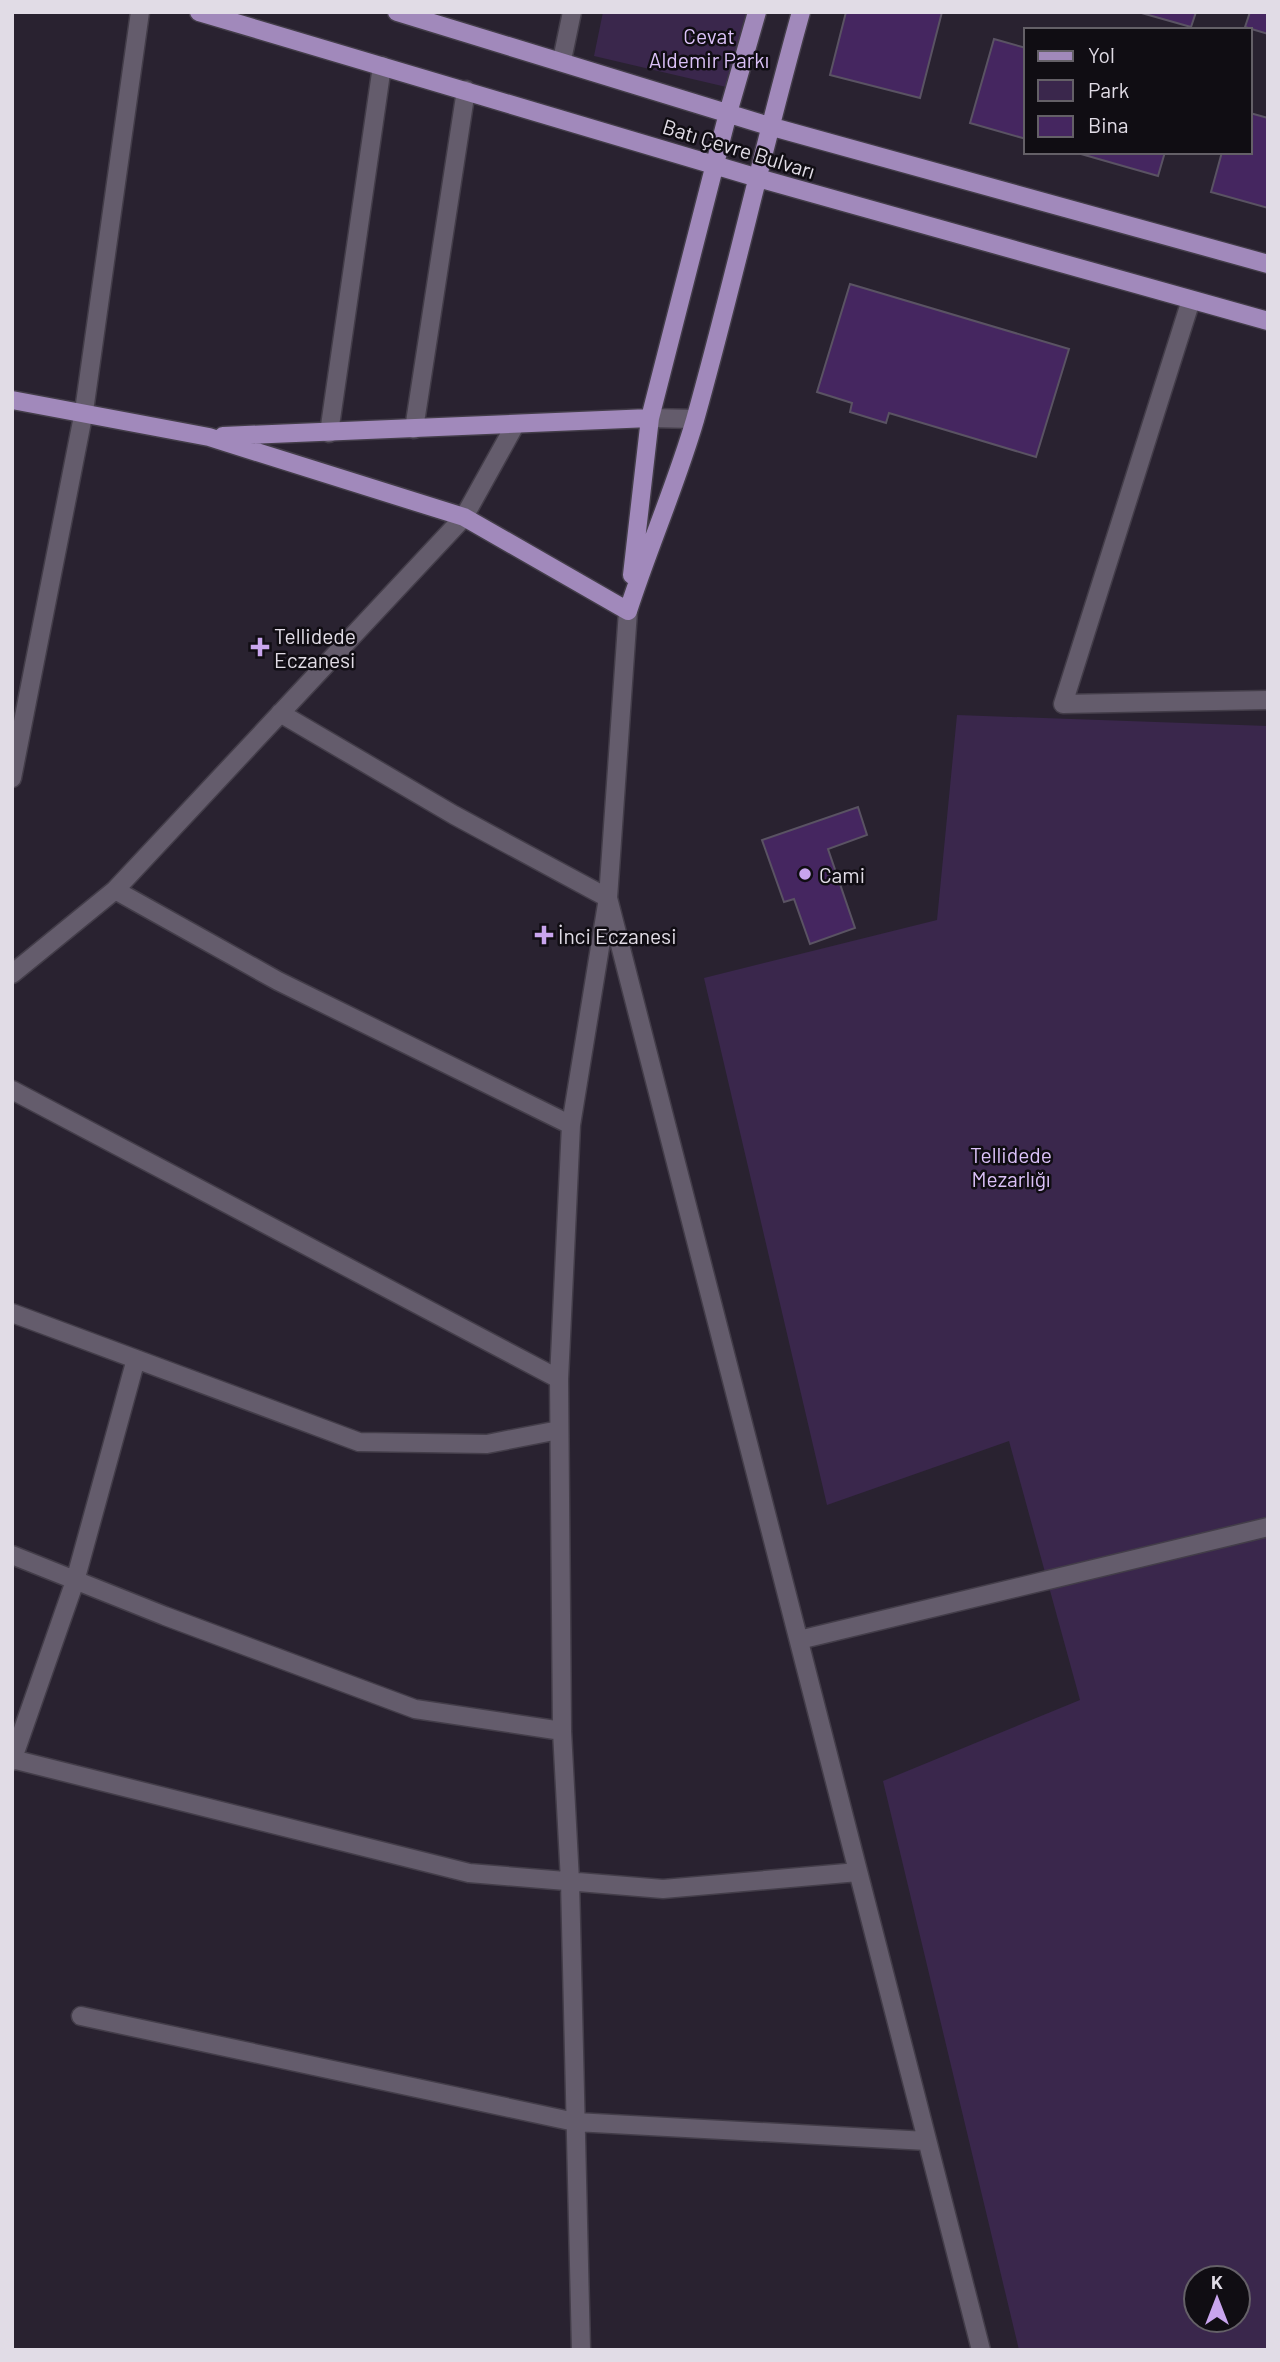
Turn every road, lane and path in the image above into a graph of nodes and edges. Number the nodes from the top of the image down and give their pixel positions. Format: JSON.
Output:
{"nodes":[{"id":1,"x":140,"y":12,"type":"edge"},
{"id":2,"x":199,"y":12,"type":"edge"},
{"id":3,"x":397,"y":12,"type":"edge"},
{"id":4,"x":572,"y":12,"type":"edge"},
{"id":5,"x":757,"y":12,"type":"edge"},
{"id":6,"x":801,"y":12,"type":"edge"},
{"id":7,"x":562,"y":60,"type":"junction"},
{"id":8,"x":382,"y":66,"type":"junction"},
{"id":9,"x":466,"y":90,"type":"junction"},
{"id":10,"x":728,"y":113,"type":"junction"},
{"id":11,"x":769,"y":125,"type":"junction"},
{"id":12,"x":715,"y":164,"type":"junction"},
{"id":13,"x":758,"y":178,"type":"junction"},
{"id":14,"x":1268,"y":264,"type":"edge"},
{"id":15,"x":1191,"y":300,"type":"junction"},
{"id":16,"x":1268,"y":321,"type":"edge"},
{"id":17,"x":12,"y":400,"type":"edge"},
{"id":18,"x":84,"y":411,"type":"junction"},
{"id":19,"x":650,"y":418,"type":"junction"},
{"id":20,"x":695,"y":419,"type":"junction"},
{"id":21,"x":515,"y":425,"type":"junction"},
{"id":22,"x":414,"y":429,"type":"junction"},
{"id":23,"x":329,"y":433,"type":"junction"},
{"id":24,"x":209,"y":437,"type":"junction"},
{"id":25,"x":464,"y":517,"type":"junction"},
{"id":26,"x":628,"y":611,"type":"junction"},
{"id":27,"x":1268,"y":700,"type":"edge"},
{"id":28,"x":280,"y":713,"type":"junction"},
{"id":29,"x":12,"y":778,"type":"edge"},
{"id":30,"x":115,"y":891,"type":"junction"},
{"id":31,"x":608,"y":898,"type":"junction"},
{"id":32,"x":12,"y":974,"type":"edge"},
{"id":33,"x":12,"y":1090,"type":"edge"},
{"id":34,"x":571,"y":1125,"type":"junction"},
{"id":35,"x":12,"y":1313,"type":"edge"},
{"id":36,"x":136,"y":1359,"type":"junction"},
{"id":37,"x":559,"y":1379,"type":"junction"},
{"id":38,"x":559,"y":1430,"type":"junction"},
{"id":39,"x":1268,"y":1527,"type":"edge"},
{"id":40,"x":12,"y":1555,"type":"edge"},
{"id":41,"x":75,"y":1581,"type":"junction"},
{"id":42,"x":799,"y":1640,"type":"junction"},
{"id":43,"x":562,"y":1731,"type":"junction"},
{"id":44,"x":12,"y":1759,"type":"edge"},
{"id":45,"x":858,"y":1872,"type":"junction"},
{"id":46,"x":570,"y":1881,"type":"junction"},
{"id":47,"x":81,"y":2017,"type":"dead end"},
{"id":48,"x":575,"y":2122,"type":"junction"},
{"id":49,"x":927,"y":2141,"type":"junction"},
{"id":50,"x":581,"y":2350,"type":"edge"},
{"id":51,"x":981,"y":2350,"type":"edge"}],
"edges":[{"from":1,"to":18,"type":"street"},
{"from":2,"to":8,"type":"main road","name":"Batı Çevre Bulvarı"},
{"from":3,"to":7,"type":"main road","name":"Batı Çevre Bulvarı"},
{"from":4,"to":7,"type":"street"},
{"from":5,"to":10,"type":"main road"},
{"from":6,"to":11,"type":"main road"},
{"from":7,"to":10,"type":"main road","name":"Batı Çevre Bulvarı"},
{"from":8,"to":9,"type":"main road","name":"Batı Çevre Bulvarı"},
{"from":8,"to":23,"type":"street"},
{"from":9,"to":12,"type":"main road","name":"Batı Çevre Bulvarı"},
{"from":9,"to":22,"type":"street"},
{"from":10,"to":11,"type":"main road","name":"Batı Çevre Bulvarı"},
{"from":10,"to":12,"type":"main road"},
{"from":11,"to":13,"type":"main road"},
{"from":11,"to":14,"type":"main road","name":"Batı Çevre Bulvarı"},
{"from":12,"to":13,"type":"main road","name":"Batı Çevre Bulvarı"},
{"from":12,"to":19,"type":"main road"},
{"from":13,"to":15,"type":"main road","name":"Batı Çevre Bulvarı"},
{"from":13,"to":20,"type":"main road"},
{"from":15,"to":16,"type":"main road","name":"Batı Çevre Bulvarı"},
{"from":15,"to":27,"type":"street"},
{"from":17,"to":18,"type":"main road"},
{"from":18,"to":24,"type":"main road"},
{"from":18,"to":29,"type":"street"},
{"from":19,"to":20,"type":"street"},
{"from":19,"to":21,"type":"main road"},
{"from":19,"to":26,"type":"main road"},
{"from":20,"to":26,"type":"main road"},
{"from":21,"to":22,"type":"main road"},
{"from":21,"to":25,"type":"street"},
{"from":22,"to":23,"type":"main road"},
{"from":23,"to":24,"type":"main road"},
{"from":24,"to":25,"type":"main road"},
{"from":25,"to":26,"type":"main road"},
{"from":25,"to":28,"type":"street"},
{"from":26,"to":31,"type":"street"},
{"from":28,"to":30,"type":"street"},
{"from":28,"to":31,"type":"street"},
{"from":30,"to":32,"type":"street"},
{"from":30,"to":34,"type":"street"},
{"from":31,"to":34,"type":"street"},
{"from":31,"to":42,"type":"street"},
{"from":33,"to":37,"type":"street"},
{"from":34,"to":37,"type":"street"},
{"from":35,"to":36,"type":"street"},
{"from":36,"to":38,"type":"street"},
{"from":36,"to":41,"type":"street"},
{"from":37,"to":38,"type":"street"},
{"from":38,"to":43,"type":"street"},
{"from":39,"to":42,"type":"street"},
{"from":40,"to":41,"type":"street"},
{"from":41,"to":43,"type":"street"},
{"from":41,"to":44,"type":"street"},
{"from":42,"to":45,"type":"street"},
{"from":43,"to":46,"type":"street"},
{"from":44,"to":46,"type":"street"},
{"from":45,"to":46,"type":"street"},
{"from":45,"to":49,"type":"street"},
{"from":46,"to":48,"type":"street"},
{"from":47,"to":48,"type":"street"},
{"from":48,"to":49,"type":"street"},
{"from":48,"to":50,"type":"street"},
{"from":49,"to":51,"type":"street"}]}
